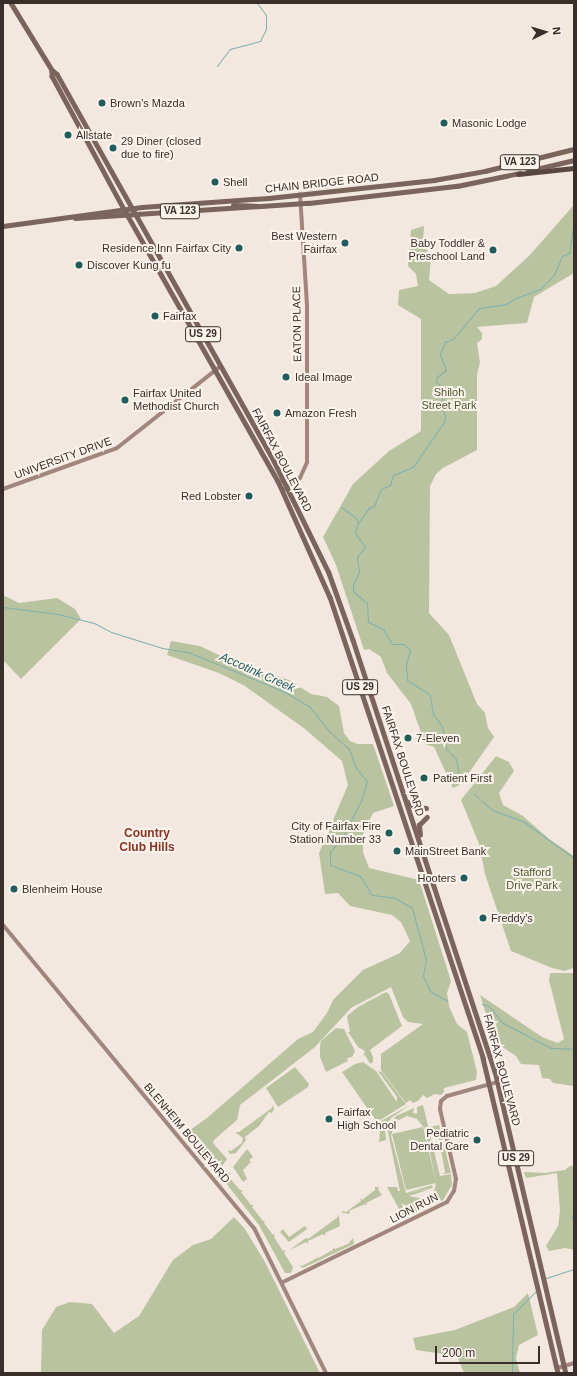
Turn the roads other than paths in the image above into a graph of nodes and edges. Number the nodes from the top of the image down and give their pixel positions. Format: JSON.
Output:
{"nodes":[{"id":1,"x":11,"y":3,"type":"edge"},
{"id":2,"x":52,"y":70,"type":"junction"},
{"id":3,"x":574,"y":148,"type":"edge"},
{"id":4,"x":574,"y":160,"type":"edge"},
{"id":5,"x":574,"y":168,"type":"edge"},
{"id":6,"x":518,"y":174,"type":"junction"},
{"id":7,"x":300,"y":194,"type":"junction"},
{"id":8,"x":204,"y":202,"type":"junction"},
{"id":9,"x":302,"y":204,"type":"junction"},
{"id":10,"x":262,"y":207,"type":"junction"},
{"id":11,"x":124,"y":209,"type":"junction"},
{"id":12,"x":133,"y":209,"type":"junction"},
{"id":13,"x":136,"y":214,"type":"junction"},
{"id":14,"x":127,"y":215,"type":"junction"},
{"id":15,"x":69,"y":218,"type":"junction"},
{"id":16,"x":3,"y":226,"type":"edge"},
{"id":17,"x":221,"y":366,"type":"junction"},
{"id":18,"x":216,"y":370,"type":"junction"},
{"id":19,"x":288,"y":487,"type":"junction"},
{"id":20,"x":3,"y":489,"type":"edge"},
{"id":21,"x":282,"y":490,"type":"junction"},
{"id":22,"x":406,"y":798,"type":"junction"},
{"id":23,"x":426,"y":808,"type":"dead end"},
{"id":24,"x":427,"y":817,"type":"dead end"},
{"id":25,"x":421,"y":845,"type":"junction"},
{"id":26,"x":3,"y":925,"type":"edge"},
{"id":27,"x":498,"y":1082,"type":"junction"},
{"id":28,"x":490,"y":1084,"type":"junction"},
{"id":29,"x":534,"y":1235,"type":"junction"},
{"id":30,"x":525,"y":1237,"type":"junction"},
{"id":31,"x":532,"y":1265,"type":"junction"},
{"id":32,"x":540,"y":1269,"type":"junction"},
{"id":33,"x":283,"y":1282,"type":"junction"},
{"id":34,"x":574,"y":1363,"type":"edge"},
{"id":35,"x":564,"y":1366,"type":"junction"},
{"id":36,"x":557,"y":1368,"type":"junction"},
{"id":37,"x":326,"y":1373,"type":"edge"},
{"id":38,"x":558,"y":1373,"type":"edge"},
{"id":39,"x":566,"y":1373,"type":"edge"}],
"edges":[{"from":1,"to":2,"type":"main road","name":"FAIRFAX BOULEVARD","number":"US 29"},
{"from":2,"to":11,"type":"main road","name":"FAIRFAX BOULEVARD","number":"US 29"},
{"from":2,"to":12,"type":"main road","name":"FAIRFAX BOULEVARD","number":"US 29"},
{"from":3,"to":7,"type":"main road","name":"CHAIN BRIDGE ROAD","number":"VA 123"},
{"from":4,"to":6,"type":"main road","name":"CHAIN BRIDGE ROAD","number":"VA 123"},
{"from":5,"to":6,"type":"highway"},
{"from":6,"to":9,"type":"main road","name":"CHAIN BRIDGE ROAD","number":"VA 123"},
{"from":7,"to":8,"type":"main road","name":"CHAIN BRIDGE ROAD","number":"VA 123"},
{"from":7,"to":9,"type":"street","name":"EATON PLACE"},
{"from":8,"to":10,"type":"main road"},
{"from":8,"to":12,"type":"main road","name":"CHAIN BRIDGE ROAD","number":"VA 123"},
{"from":9,"to":10,"type":"main road","name":"CHAIN BRIDGE ROAD","number":"VA 123"},
{"from":9,"to":19,"type":"street","name":"EATON PLACE"},
{"from":10,"to":13,"type":"main road","name":"CHAIN BRIDGE ROAD","number":"VA 123"},
{"from":11,"to":12,"type":"main road","name":"CHAIN BRIDGE ROAD","number":"VA 123"},
{"from":11,"to":14,"type":"main road","name":"FAIRFAX BOULEVARD","number":"US 29"},
{"from":11,"to":15,"type":"main road","name":"CHAIN BRIDGE ROAD","number":"VA 123"},
{"from":12,"to":13,"type":"main road","name":"FAIRFAX BOULEVARD","number":"US 29"},
{"from":13,"to":14,"type":"main road","name":"CHAIN BRIDGE ROAD","number":"VA 123"},
{"from":13,"to":17,"type":"main road","name":"FAIRFAX BOULEVARD","number":"US 29"},
{"from":14,"to":15,"type":"main road","name":"CHAIN BRIDGE ROAD","number":"VA 123"},
{"from":14,"to":18,"type":"main road","name":"FAIRFAX BOULEVARD","number":"US 29"},
{"from":15,"to":16,"type":"main road","name":"CHAIN BRIDGE ROAD","number":"VA 123"},
{"from":17,"to":18,"type":"street","name":"UNIVERSITY DRIVE"},
{"from":17,"to":19,"type":"main road","name":"FAIRFAX BOULEVARD","number":"US 29"},
{"from":18,"to":20,"type":"street","name":"UNIVERSITY DRIVE"},
{"from":18,"to":21,"type":"main road","name":"FAIRFAX BOULEVARD","number":"US 29"},
{"from":19,"to":21,"type":"street","name":"EATON PLACE"},
{"from":19,"to":22,"type":"main road","name":"FAIRFAX BOULEVARD","number":"US 29"},
{"from":21,"to":28,"type":"main road","name":"FAIRFAX BOULEVARD","number":"US 29"},
{"from":22,"to":23,"type":"main road"},
{"from":22,"to":25,"type":"main road","name":"FAIRFAX BOULEVARD","number":"US 29"},
{"from":24,"to":25,"type":"main road"},
{"from":25,"to":27,"type":"main road","name":"FAIRFAX BOULEVARD","number":"US 29"},
{"from":26,"to":33,"type":"street","name":"BLENHEIM BOULEVARD"},
{"from":27,"to":28,"type":"street","name":"LION RUN"},
{"from":27,"to":29,"type":"main road","name":"FAIRFAX BOULEVARD","number":"US 29"},
{"from":28,"to":30,"type":"main road","name":"FAIRFAX BOULEVARD","number":"US 29"},
{"from":28,"to":33,"type":"street","name":"LION RUN"},
{"from":29,"to":30,"type":"main road"},
{"from":29,"to":32,"type":"main road","name":"FAIRFAX BOULEVARD","number":"US 29"},
{"from":30,"to":31,"type":"main road","name":"FAIRFAX BOULEVARD","number":"US 29"},
{"from":31,"to":32,"type":"main road"},
{"from":31,"to":36,"type":"main road","name":"FAIRFAX BOULEVARD","number":"US 29"},
{"from":32,"to":35,"type":"main road","name":"FAIRFAX BOULEVARD"},
{"from":33,"to":37,"type":"street","name":"BLENHEIM BOULEVARD"},
{"from":34,"to":35,"type":"street"},
{"from":35,"to":36,"type":"street"},
{"from":35,"to":39,"type":"main road"},
{"from":36,"to":38,"type":"main road","name":"FAIRFAX BOULEVARD","number":"US 29"}]}
